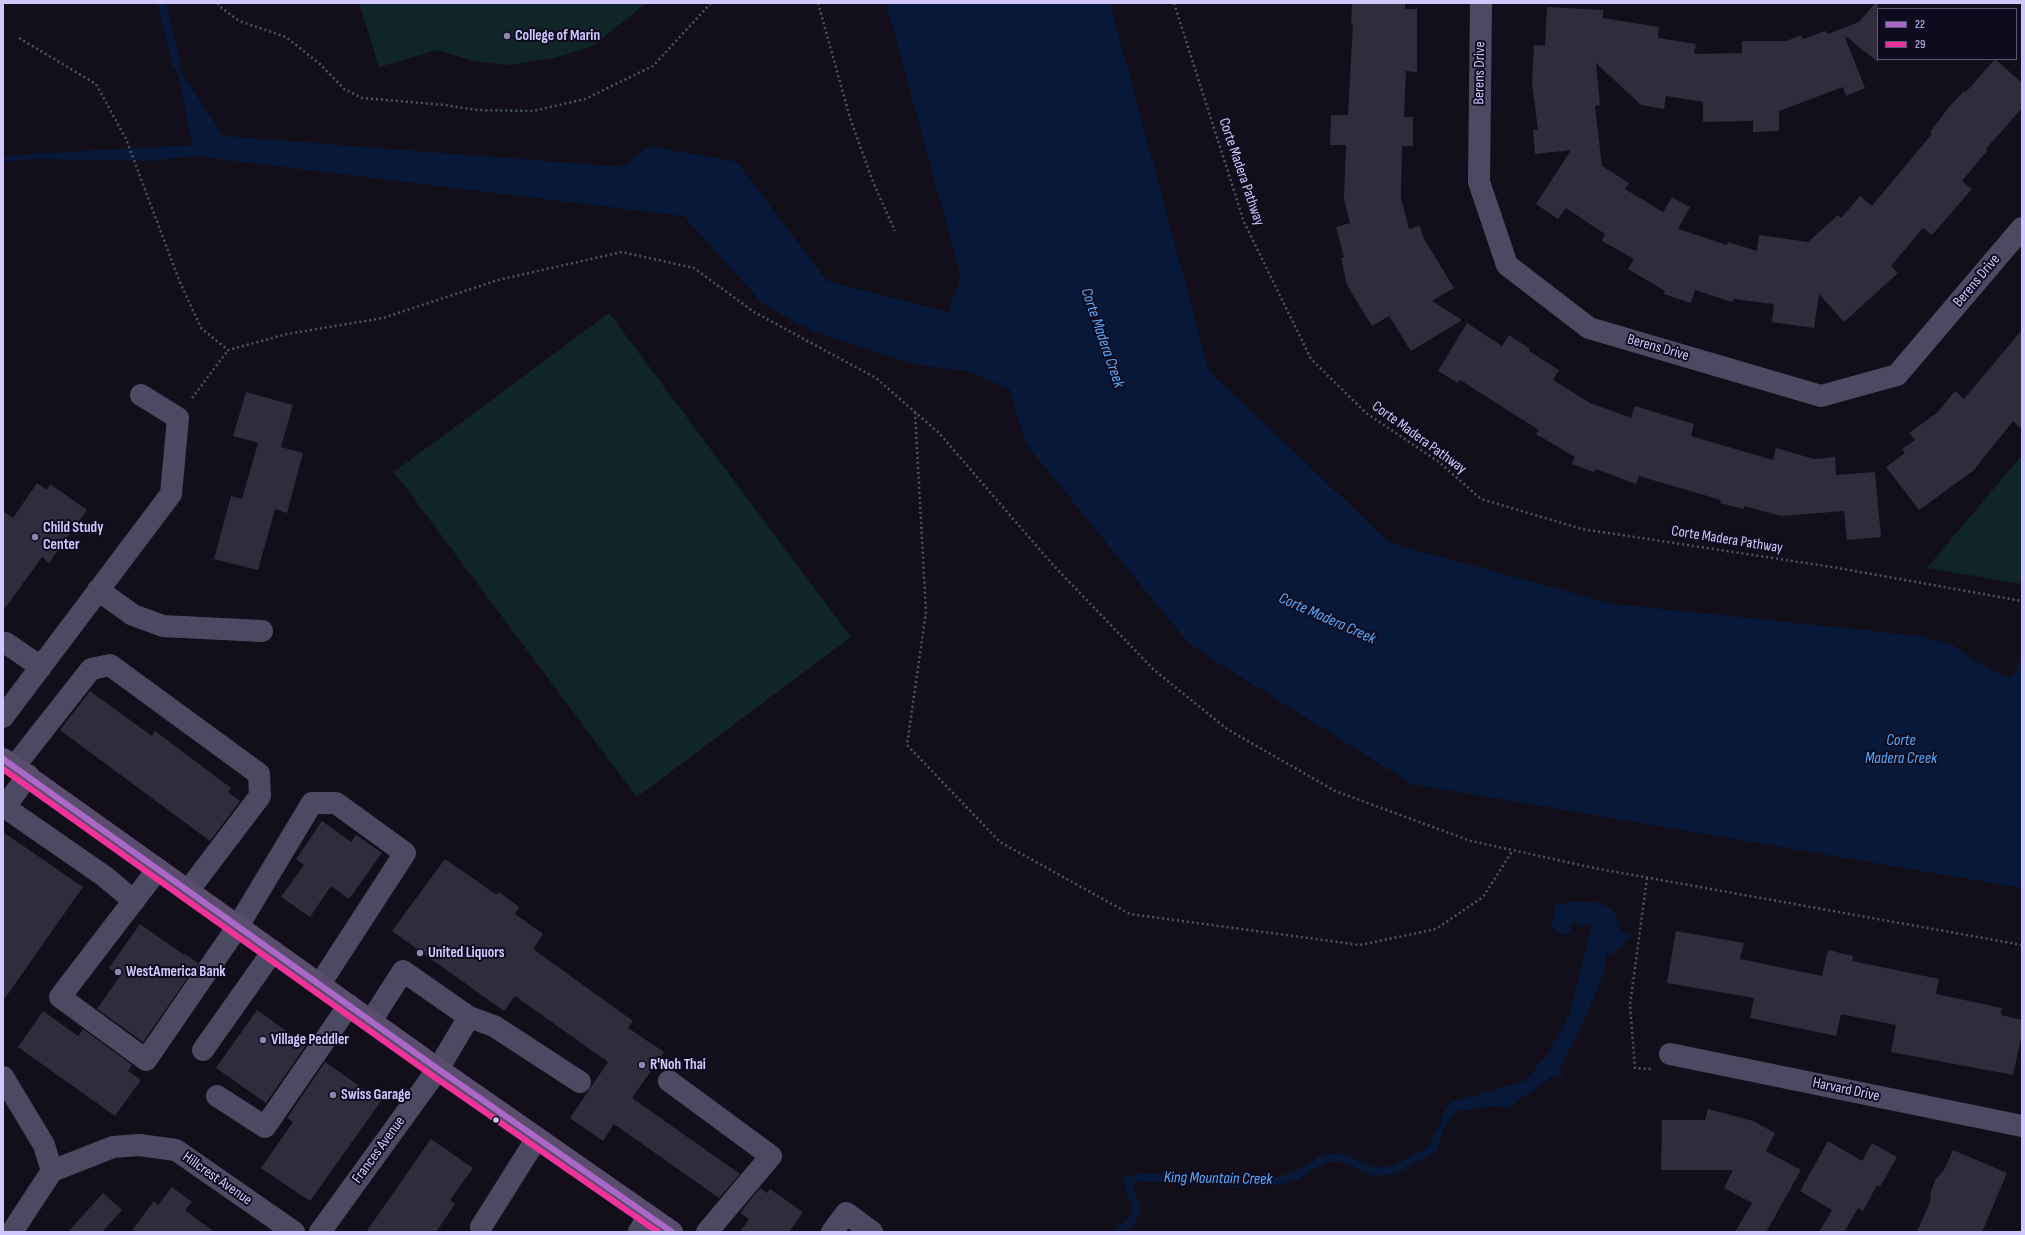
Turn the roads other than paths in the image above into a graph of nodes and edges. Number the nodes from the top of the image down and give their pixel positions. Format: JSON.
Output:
{"nodes":[{"id":1,"x":1481,"y":3,"type":"edge"},
{"id":2,"x":2022,"y":228,"type":"edge"},
{"id":3,"x":141,"y":395,"type":"dead end"},
{"id":4,"x":98,"y":590,"type":"junction"},
{"id":5,"x":262,"y":631,"type":"dead end"},
{"id":6,"x":3,"y":644,"type":"edge"},
{"id":7,"x":41,"y":667,"type":"junction"},
{"id":8,"x":3,"y":717,"type":"edge"},
{"id":9,"x":15,"y":767,"type":"edge"},
{"id":10,"x":4,"y":806,"type":"edge"},
{"id":11,"x":158,"y":869,"type":"junction"},
{"id":12,"x":188,"y":891,"type":"junction"},
{"id":13,"x":134,"y":901,"type":"junction"},
{"id":14,"x":238,"y":926,"type":"junction"},
{"id":15,"x":273,"y":951,"type":"junction"},
{"id":16,"x":320,"y":984,"type":"junction"},
{"id":17,"x":349,"y":1005,"type":"junction"},
{"id":18,"x":469,"y":1017,"type":"junction"},
{"id":19,"x":371,"y":1021,"type":"junction"},
{"id":20,"x":203,"y":1050,"type":"dead end"},
{"id":21,"x":1670,"y":1054,"type":"road end"},
{"id":22,"x":438,"y":1068,"type":"junction"},
{"id":23,"x":3,"y":1077,"type":"edge"},
{"id":24,"x":580,"y":1082,"type":"dead end"},
{"id":25,"x":669,"y":1082,"type":"dead end"},
{"id":26,"x":217,"y":1096,"type":"dead end"},
{"id":27,"x":2022,"y":1126,"type":"edge"},
{"id":28,"x":537,"y":1138,"type":"junction"},
{"id":29,"x":52,"y":1171,"type":"junction"},
{"id":30,"x":644,"y":1224,"type":"edge"},
{"id":31,"x":481,"y":1228,"type":"dead end"},
{"id":32,"x":12,"y":1232,"type":"edge"},
{"id":33,"x":294,"y":1232,"type":"edge"},
{"id":34,"x":320,"y":1232,"type":"edge"},
{"id":35,"x":672,"y":1232,"type":"edge"},
{"id":36,"x":707,"y":1232,"type":"edge"},
{"id":37,"x":832,"y":1232,"type":"edge"},
{"id":38,"x":872,"y":1232,"type":"edge"}],
"edges":[{"from":1,"to":2,"type":"street","name":"Berens Drive"},
{"from":3,"to":4,"type":"street"},
{"from":4,"to":5,"type":"street"},
{"from":4,"to":7,"type":"street"},
{"from":6,"to":7,"type":"street"},
{"from":7,"to":8,"type":"street"},
{"from":9,"to":10,"type":"street"},
{"from":9,"to":11,"type":"main road"},
{"from":9,"to":12,"type":"street"},
{"from":10,"to":13,"type":"street"},
{"from":11,"to":12,"type":"main road"},
{"from":11,"to":13,"type":"street"},
{"from":12,"to":14,"type":"main road"},
{"from":13,"to":14,"type":"street"},
{"from":14,"to":15,"type":"main road"},
{"from":14,"to":16,"type":"street"},
{"from":15,"to":16,"type":"main road"},
{"from":15,"to":20,"type":"street"},
{"from":16,"to":17,"type":"main road"},
{"from":17,"to":19,"type":"main road"},
{"from":17,"to":26,"type":"street"},
{"from":18,"to":19,"type":"street"},
{"from":18,"to":22,"type":"street","name":"Frances Avenue"},
{"from":18,"to":24,"type":"street"},
{"from":19,"to":22,"type":"main road"},
{"from":21,"to":27,"type":"street","name":"Harvard Drive"},
{"from":22,"to":28,"type":"main road"},
{"from":22,"to":34,"type":"street","name":"Frances Avenue"},
{"from":23,"to":29,"type":"street"},
{"from":25,"to":36,"type":"street"},
{"from":28,"to":30,"type":"main road"},
{"from":28,"to":31,"type":"street"},
{"from":29,"to":32,"type":"street"},
{"from":29,"to":33,"type":"street","name":"Hillcrest Avenue"},
{"from":30,"to":35,"type":"main road"},
{"from":37,"to":38,"type":"street"}]}
